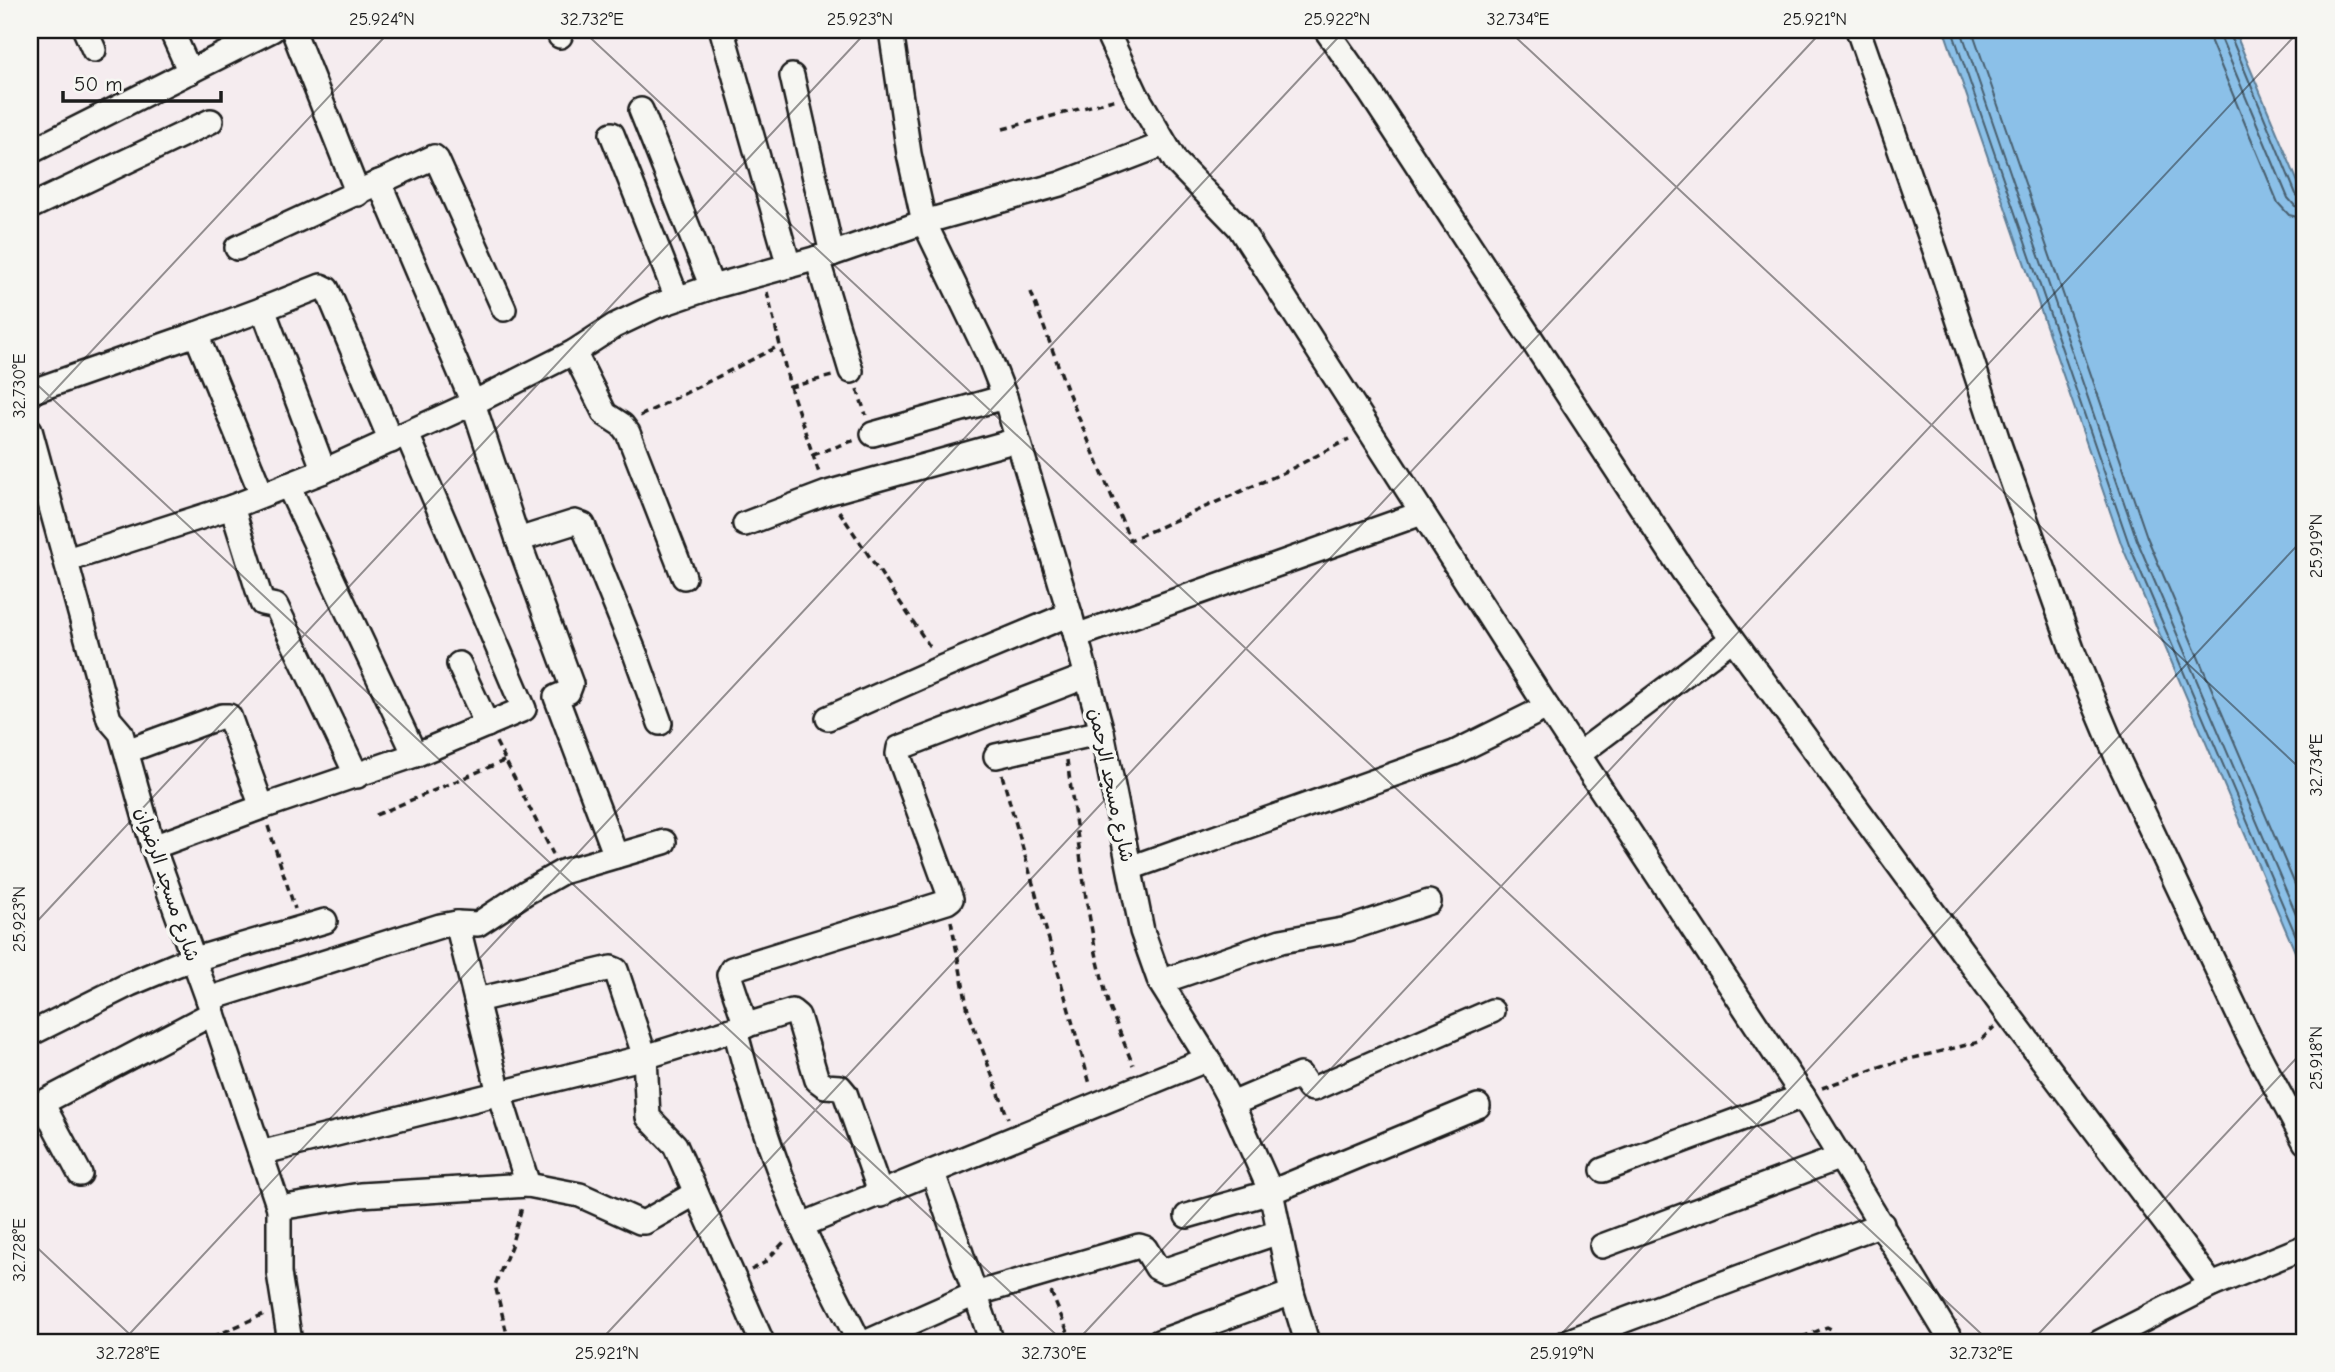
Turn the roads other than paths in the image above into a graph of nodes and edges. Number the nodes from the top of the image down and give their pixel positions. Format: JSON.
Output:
{"nodes":[{"id":1,"x":171,"y":30,"type":"edge"},
{"id":2,"x":272,"y":30,"type":"edge"},
{"id":3,"x":293,"y":30,"type":"edge"},
{"id":4,"x":891,"y":30,"type":"edge"},
{"id":5,"x":1106,"y":30,"type":"edge"},
{"id":6,"x":1326,"y":30,"type":"edge"},
{"id":7,"x":1858,"y":30,"type":"edge"},
{"id":8,"x":722,"y":31,"type":"edge"},
{"id":9,"x":190,"y":72,"type":"junction"},
{"id":10,"x":792,"y":76,"type":"dead end"},
{"id":11,"x":642,"y":110,"type":"dead end"},
{"id":12,"x":211,"y":121,"type":"dead end"},
{"id":13,"x":611,"y":134,"type":"dead end"},
{"id":14,"x":1164,"y":144,"type":"junction"},
{"id":15,"x":30,"y":152,"type":"edge"},
{"id":16,"x":379,"y":182,"type":"junction"},
{"id":17,"x":358,"y":194,"type":"junction"},
{"id":18,"x":30,"y":207,"type":"edge"},
{"id":19,"x":924,"y":222,"type":"junction"},
{"id":20,"x":237,"y":248,"type":"dead end"},
{"id":21,"x":825,"y":256,"type":"junction"},
{"id":22,"x":789,"y":266,"type":"junction"},
{"id":23,"x":712,"y":287,"type":"junction"},
{"id":24,"x":677,"y":298,"type":"junction"},
{"id":25,"x":262,"y":309,"type":"junction"},
{"id":26,"x":505,"y":309,"type":"dead end"},
{"id":27,"x":196,"y":334,"type":"junction"},
{"id":28,"x":574,"y":352,"type":"junction"},
{"id":29,"x":851,"y":371,"type":"road end"},
{"id":30,"x":30,"y":392,"type":"edge"},
{"id":31,"x":1005,"y":397,"type":"junction"},
{"id":32,"x":473,"y":403,"type":"junction"},
{"id":33,"x":30,"y":430,"type":"edge"},
{"id":34,"x":873,"y":434,"type":"road end"},
{"id":35,"x":399,"y":437,"type":"junction"},
{"id":36,"x":1017,"y":440,"type":"junction"},
{"id":37,"x":324,"y":471,"type":"junction"},
{"id":38,"x":288,"y":485,"type":"junction"},
{"id":39,"x":262,"y":495,"type":"junction"},
{"id":40,"x":232,"y":507,"type":"junction"},
{"id":41,"x":1422,"y":513,"type":"junction"},
{"id":42,"x":745,"y":524,"type":"dead end"},
{"id":43,"x":518,"y":540,"type":"junction"},
{"id":44,"x":67,"y":560,"type":"junction"},
{"id":45,"x":684,"y":577,"type":"dead end"},
{"id":46,"x":1073,"y":625,"type":"junction"},
{"id":47,"x":1732,"y":639,"type":"junction"},
{"id":48,"x":459,"y":664,"type":"dead end"},
{"id":49,"x":1087,"y":676,"type":"junction"},
{"id":50,"x":556,"y":697,"type":"junction"},
{"id":51,"x":1547,"y":707,"type":"junction"},
{"id":52,"x":524,"y":709,"type":"junction"},
{"id":53,"x":828,"y":718,"type":"dead end"},
{"id":54,"x":660,"y":723,"type":"dead end"},
{"id":55,"x":487,"y":725,"type":"junction"},
{"id":56,"x":1102,"y":732,"type":"junction"},
{"id":57,"x":127,"y":751,"type":"junction"},
{"id":58,"x":1579,"y":754,"type":"junction"},
{"id":59,"x":415,"y":755,"type":"junction"},
{"id":60,"x":996,"y":756,"type":"road end"},
{"id":61,"x":356,"y":776,"type":"junction"},
{"id":62,"x":262,"y":807,"type":"junction"},
{"id":63,"x":664,"y":842,"type":"dead end"},
{"id":64,"x":153,"y":848,"type":"junction"},
{"id":65,"x":616,"y":856,"type":"junction"},
{"id":66,"x":1130,"y":868,"type":"junction"},
{"id":67,"x":1429,"y":902,"type":"dead end"},
{"id":68,"x":325,"y":921,"type":"dead end"},
{"id":69,"x":457,"y":923,"type":"junction"},
{"id":70,"x":193,"y":958,"type":"junction"},
{"id":71,"x":1160,"y":982,"type":"junction"},
{"id":72,"x":477,"y":1000,"type":"junction"},
{"id":73,"x":211,"y":1006,"type":"junction"},
{"id":74,"x":1492,"y":1011,"type":"dead end"},
{"id":75,"x":741,"y":1028,"type":"junction"},
{"id":76,"x":30,"y":1034,"type":"edge"},
{"id":77,"x":645,"y":1057,"type":"junction"},
{"id":78,"x":1208,"y":1059,"type":"junction"},
{"id":79,"x":499,"y":1093,"type":"junction"},
{"id":80,"x":1803,"y":1096,"type":"junction"},
{"id":81,"x":1232,"y":1104,"type":"junction"},
{"id":82,"x":1478,"y":1107,"type":"dead end"},
{"id":83,"x":2305,"y":1143,"type":"edge"},
{"id":84,"x":260,"y":1153,"type":"junction"},
{"id":85,"x":1841,"y":1157,"type":"junction"},
{"id":86,"x":1603,"y":1170,"type":"dead end"},
{"id":87,"x":933,"y":1173,"type":"junction"},
{"id":88,"x":80,"y":1174,"type":"dead end"},
{"id":89,"x":528,"y":1185,"type":"junction"},
{"id":90,"x":1271,"y":1192,"type":"junction"},
{"id":91,"x":696,"y":1193,"type":"junction"},
{"id":92,"x":881,"y":1195,"type":"junction"},
{"id":93,"x":279,"y":1208,"type":"junction"},
{"id":94,"x":1187,"y":1216,"type":"dead end"},
{"id":95,"x":1882,"y":1224,"type":"junction"},
{"id":96,"x":802,"y":1225,"type":"junction"},
{"id":97,"x":1279,"y":1232,"type":"junction"},
{"id":98,"x":1602,"y":1246,"type":"dead end"},
{"id":99,"x":2305,"y":1247,"type":"edge"},
{"id":100,"x":2212,"y":1285,"type":"junction"},
{"id":101,"x":1292,"y":1293,"type":"junction"},
{"id":102,"x":975,"y":1294,"type":"junction"},
{"id":103,"x":758,"y":1341,"type":"edge"},
{"id":104,"x":290,"y":1342,"type":"edge"},
{"id":105,"x":859,"y":1342,"type":"edge"},
{"id":106,"x":867,"y":1342,"type":"edge"},
{"id":107,"x":992,"y":1342,"type":"edge"},
{"id":108,"x":1159,"y":1342,"type":"edge"},
{"id":109,"x":1307,"y":1342,"type":"edge"},
{"id":110,"x":1566,"y":1342,"type":"edge"},
{"id":111,"x":1952,"y":1342,"type":"edge"},
{"id":112,"x":2100,"y":1342,"type":"edge"}],
"edges":[{"from":1,"to":9,"type":"street"},
{"from":2,"to":9,"type":"street"},
{"from":3,"to":17,"type":"street"},
{"from":4,"to":19,"type":"street","name":"شارع مسجد الرحمن"},
{"from":5,"to":14,"type":"street"},
{"from":6,"to":47,"type":"street"},
{"from":7,"to":83,"type":"street"},
{"from":8,"to":22,"type":"street"},
{"from":9,"to":15,"type":"street"},
{"from":10,"to":21,"type":"street"},
{"from":11,"to":23,"type":"street"},
{"from":12,"to":18,"type":"street"},
{"from":13,"to":24,"type":"street"},
{"from":14,"to":19,"type":"street"},
{"from":14,"to":41,"type":"street"},
{"from":16,"to":17,"type":"street"},
{"from":16,"to":26,"type":"street"},
{"from":16,"to":32,"type":"street"},
{"from":17,"to":20,"type":"street"},
{"from":19,"to":21,"type":"street"},
{"from":19,"to":31,"type":"street","name":"شارع مسجد الرحمن"},
{"from":21,"to":22,"type":"street"},
{"from":21,"to":29,"type":"street"},
{"from":22,"to":23,"type":"street"},
{"from":23,"to":24,"type":"street"},
{"from":24,"to":28,"type":"street"},
{"from":25,"to":27,"type":"street"},
{"from":25,"to":35,"type":"street"},
{"from":25,"to":37,"type":"street"},
{"from":27,"to":30,"type":"street"},
{"from":27,"to":39,"type":"street"},
{"from":28,"to":32,"type":"street"},
{"from":28,"to":45,"type":"street"},
{"from":31,"to":34,"type":"street"},
{"from":31,"to":36,"type":"street","name":"شارع مسجد الرحمن"},
{"from":32,"to":35,"type":"street"},
{"from":32,"to":43,"type":"street"},
{"from":33,"to":44,"type":"street","name":"شارع مسجد الرضوان"},
{"from":35,"to":37,"type":"street"},
{"from":35,"to":52,"type":"street"},
{"from":36,"to":42,"type":"street"},
{"from":36,"to":46,"type":"street","name":"شارع مسجد الرحمن"},
{"from":37,"to":38,"type":"street"},
{"from":38,"to":39,"type":"street"},
{"from":38,"to":59,"type":"street"},
{"from":39,"to":40,"type":"street"},
{"from":40,"to":44,"type":"street"},
{"from":40,"to":61,"type":"street"},
{"from":41,"to":46,"type":"street"},
{"from":41,"to":51,"type":"street"},
{"from":43,"to":50,"type":"street"},
{"from":43,"to":54,"type":"street"},
{"from":44,"to":57,"type":"street","name":"شارع مسجد الرضوان"},
{"from":46,"to":49,"type":"street","name":"شارع مسجد الرحمن"},
{"from":46,"to":53,"type":"street"},
{"from":47,"to":58,"type":"street"},
{"from":47,"to":100,"type":"street"},
{"from":48,"to":55,"type":"street"},
{"from":49,"to":56,"type":"street","name":"شارع مسجد الرحمن"},
{"from":49,"to":75,"type":"street"},
{"from":50,"to":52,"type":"street"},
{"from":50,"to":65,"type":"street"},
{"from":51,"to":58,"type":"street"},
{"from":51,"to":66,"type":"street"},
{"from":52,"to":55,"type":"street"},
{"from":55,"to":59,"type":"street"},
{"from":56,"to":60,"type":"street"},
{"from":56,"to":66,"type":"street","name":"شارع مسجد الرحمن"},
{"from":57,"to":62,"type":"street"},
{"from":57,"to":64,"type":"street","name":"شارع مسجد الرضوان"},
{"from":58,"to":80,"type":"street"},
{"from":59,"to":61,"type":"street"},
{"from":61,"to":62,"type":"street"},
{"from":62,"to":64,"type":"street"},
{"from":63,"to":65,"type":"street"},
{"from":64,"to":70,"type":"street","name":"شارع مسجد الرضوان"},
{"from":65,"to":69,"type":"street"},
{"from":66,"to":71,"type":"street","name":"شارع مسجد الرحمن"},
{"from":67,"to":71,"type":"street"},
{"from":68,"to":70,"type":"street"},
{"from":69,"to":72,"type":"street"},
{"from":69,"to":73,"type":"street"},
{"from":70,"to":73,"type":"street","name":"شارع مسجد الرضوان"},
{"from":70,"to":76,"type":"street"},
{"from":71,"to":78,"type":"street","name":"شارع مسجد الرحمن"},
{"from":72,"to":77,"type":"street"},
{"from":72,"to":79,"type":"street"},
{"from":73,"to":84,"type":"street","name":"شارع مسجد الرضوان"},
{"from":73,"to":88,"type":"street"},
{"from":74,"to":81,"type":"street"},
{"from":75,"to":77,"type":"street"},
{"from":75,"to":92,"type":"street"},
{"from":75,"to":96,"type":"street"},
{"from":77,"to":79,"type":"street"},
{"from":77,"to":91,"type":"street"},
{"from":78,"to":81,"type":"street","name":"شارع مسجد الرحمن"},
{"from":78,"to":87,"type":"street"},
{"from":79,"to":84,"type":"street"},
{"from":79,"to":89,"type":"street"},
{"from":80,"to":85,"type":"street"},
{"from":80,"to":86,"type":"street"},
{"from":81,"to":90,"type":"street","name":"شارع مسجد الرحمن"},
{"from":82,"to":90,"type":"street"},
{"from":84,"to":93,"type":"street","name":"شارع مسجد الرضوان"},
{"from":85,"to":95,"type":"street"},
{"from":85,"to":98,"type":"street"},
{"from":87,"to":92,"type":"street"},
{"from":87,"to":102,"type":"street"},
{"from":89,"to":91,"type":"street"},
{"from":89,"to":93,"type":"street"},
{"from":90,"to":94,"type":"street"},
{"from":90,"to":97,"type":"street","name":"شارع مسجد الرحمن"},
{"from":91,"to":103,"type":"street"},
{"from":92,"to":96,"type":"street"},
{"from":93,"to":104,"type":"street","name":"شارع مسجد الرضوان"},
{"from":95,"to":110,"type":"street"},
{"from":95,"to":111,"type":"street"},
{"from":96,"to":105,"type":"street"},
{"from":97,"to":101,"type":"street","name":"شارع مسجد الرحمن"},
{"from":97,"to":102,"type":"street"},
{"from":99,"to":100,"type":"street"},
{"from":100,"to":112,"type":"street"},
{"from":101,"to":108,"type":"street"},
{"from":101,"to":109,"type":"street","name":"شارع مسجد الرحمن"},
{"from":102,"to":106,"type":"street"},
{"from":102,"to":107,"type":"street"}]}
